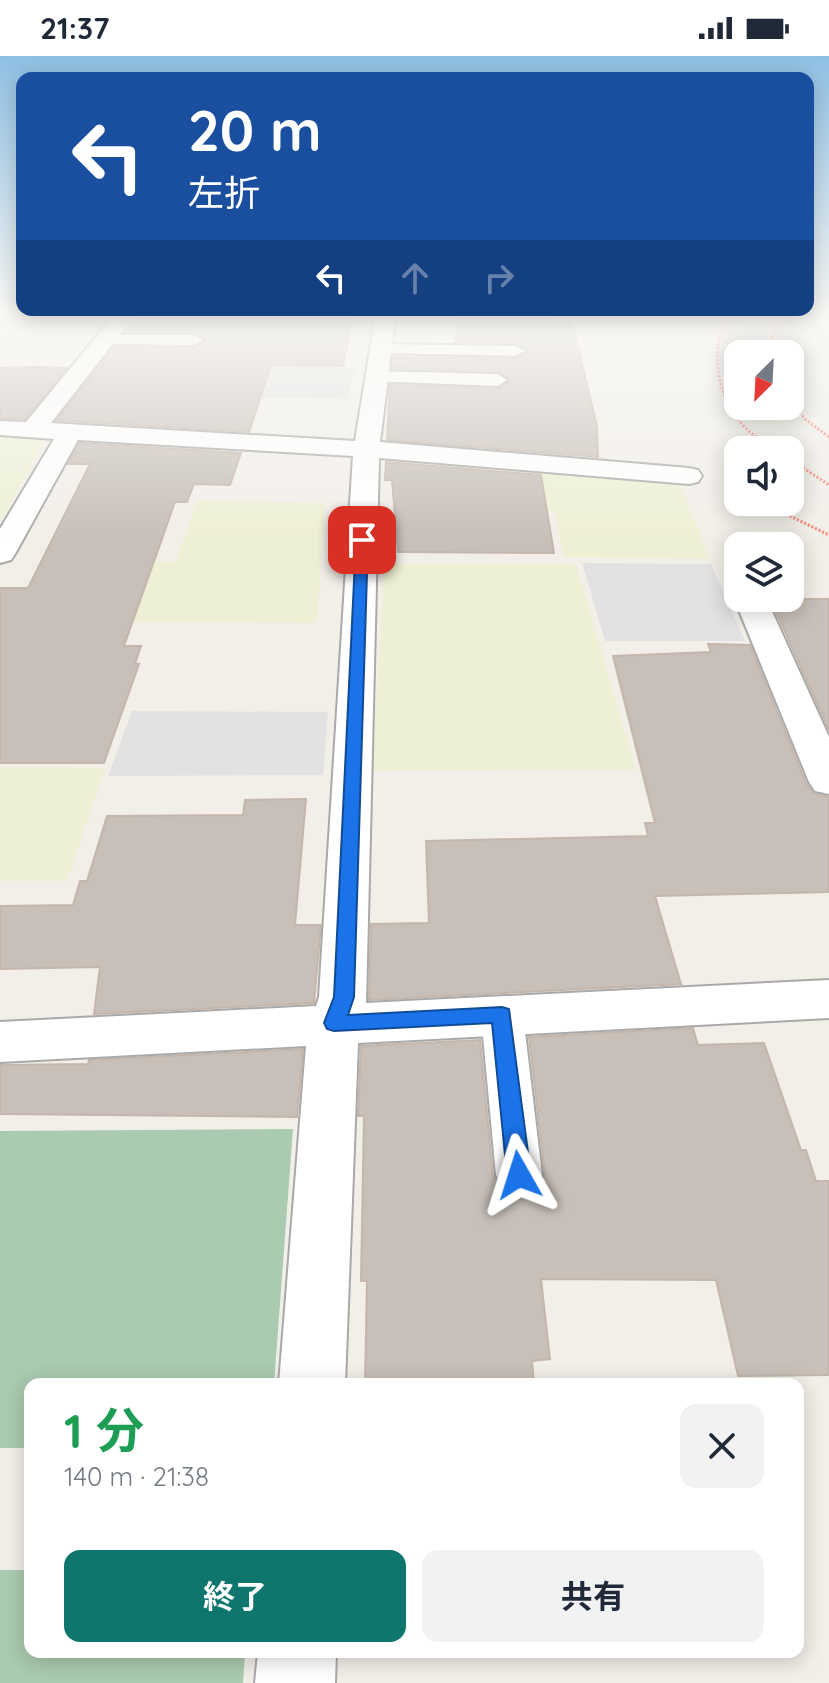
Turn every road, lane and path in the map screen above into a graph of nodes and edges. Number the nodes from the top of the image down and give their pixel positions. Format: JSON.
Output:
{"nodes":[{"id":1,"x":66,"y":389,"type":"edge"},
{"id":2,"x":375,"y":389,"type":"edge"},
{"id":3,"x":722,"y":389,"type":"edge"},
{"id":4,"x":804,"y":418,"type":"edge"},
{"id":5,"x":0,"y":428,"type":"edge"},
{"id":6,"x":33,"y":430,"type":"junction"},
{"id":7,"x":70,"y":432,"type":"junction"},
{"id":8,"x":758,"y":436,"type":"edge"},
{"id":9,"x":829,"y":437,"type":"edge"},
{"id":10,"x":366,"y":449,"type":"junction"},
{"id":11,"x":804,"y":468,"type":"edge"},
{"id":12,"x":689,"y":476,"type":"dead end"},
{"id":13,"x":829,"y":485,"type":"edge"},
{"id":14,"x":790,"y":516,"type":"edge"},
{"id":15,"x":829,"y":535,"type":"edge"},
{"id":16,"x":0,"y":554,"type":"edge"},
{"id":17,"x":756,"y":612,"type":"edge"},
{"id":18,"x":829,"y":782,"type":"edge"},
{"id":19,"x":829,"y":999,"type":"edge"},
{"id":20,"x":502,"y":1015,"type":"junction"},
{"id":21,"x":334,"y":1023,"type":"junction"},
{"id":22,"x":0,"y":1042,"type":"edge"},
{"id":23,"x":519,"y":1175,"type":"dead end"},
{"id":24,"x":312,"y":1378,"type":"edge"},
{"id":25,"x":297,"y":1658,"type":"edge"},
{"id":26,"x":295,"y":1683,"type":"edge"}],
"edges":[{"from":1,"to":6,"type":"street"},
{"from":2,"to":10,"type":"street"},
{"from":3,"to":8,"type":"path"},
{"from":4,"to":9,"type":"path"},
{"from":5,"to":6,"type":"street"},
{"from":6,"to":7,"type":"street"},
{"from":7,"to":10,"type":"street"},
{"from":7,"to":16,"type":"street"},
{"from":10,"to":12,"type":"street"},
{"from":10,"to":21,"type":"street"},
{"from":11,"to":13,"type":"path"},
{"from":14,"to":15,"type":"path"},
{"from":17,"to":18,"type":"street"},
{"from":19,"to":20,"type":"street"},
{"from":20,"to":21,"type":"street"},
{"from":20,"to":23,"type":"lane"},
{"from":21,"to":22,"type":"street"},
{"from":21,"to":24,"type":"street"},
{"from":25,"to":26,"type":"street"}]}
